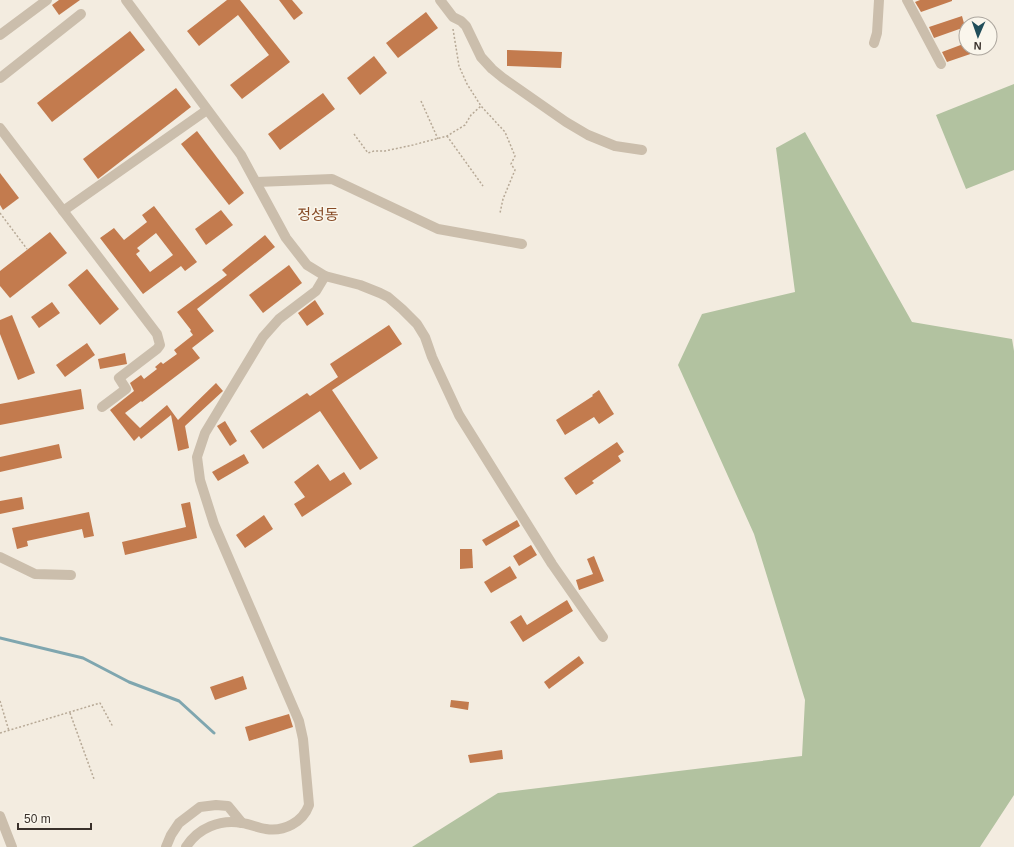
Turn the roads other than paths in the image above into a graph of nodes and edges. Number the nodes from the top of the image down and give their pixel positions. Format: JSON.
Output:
{"nodes":[{"id":1,"x":47,"y":0,"type":"edge"},
{"id":2,"x":126,"y":0,"type":"edge"},
{"id":3,"x":440,"y":0,"type":"edge"},
{"id":4,"x":879,"y":0,"type":"edge"},
{"id":5,"x":907,"y":0,"type":"edge"},
{"id":6,"x":82,"y":14,"type":"dead end"},
{"id":7,"x":0,"y":35,"type":"edge"},
{"id":8,"x":874,"y":44,"type":"dead end"},
{"id":9,"x":941,"y":64,"type":"dead end"},
{"id":10,"x":0,"y":78,"type":"edge"},
{"id":11,"x":207,"y":110,"type":"junction"},
{"id":12,"x":0,"y":128,"type":"edge"},
{"id":13,"x":642,"y":150,"type":"dead end"},
{"id":14,"x":257,"y":182,"type":"junction"},
{"id":15,"x":63,"y":211,"type":"junction"},
{"id":16,"x":522,"y":244,"type":"dead end"},
{"id":17,"x":325,"y":276,"type":"junction"},
{"id":18,"x":102,"y":407,"type":"dead end"},
{"id":19,"x":0,"y":557,"type":"edge"},
{"id":20,"x":71,"y":575,"type":"dead end"},
{"id":21,"x":603,"y":637,"type":"dead end"},
{"id":22,"x":0,"y":816,"type":"edge"},
{"id":23,"x":242,"y":822,"type":"junction"},
{"id":24,"x":12,"y":847,"type":"edge"},
{"id":25,"x":166,"y":847,"type":"edge"},
{"id":26,"x":186,"y":847,"type":"edge"}],
"edges":[{"from":1,"to":7,"type":"street"},
{"from":2,"to":11,"type":"street"},
{"from":3,"to":13,"type":"street"},
{"from":4,"to":8,"type":"street"},
{"from":5,"to":9,"type":"street"},
{"from":6,"to":10,"type":"street"},
{"from":11,"to":14,"type":"street"},
{"from":11,"to":15,"type":"street"},
{"from":12,"to":15,"type":"street"},
{"from":14,"to":16,"type":"street"},
{"from":14,"to":17,"type":"street"},
{"from":15,"to":18,"type":"street"},
{"from":17,"to":21,"type":"street"},
{"from":17,"to":23,"type":"street"},
{"from":19,"to":20,"type":"street"},
{"from":22,"to":24,"type":"street"},
{"from":23,"to":25,"type":"street"},
{"from":23,"to":26,"type":"street"}]}
